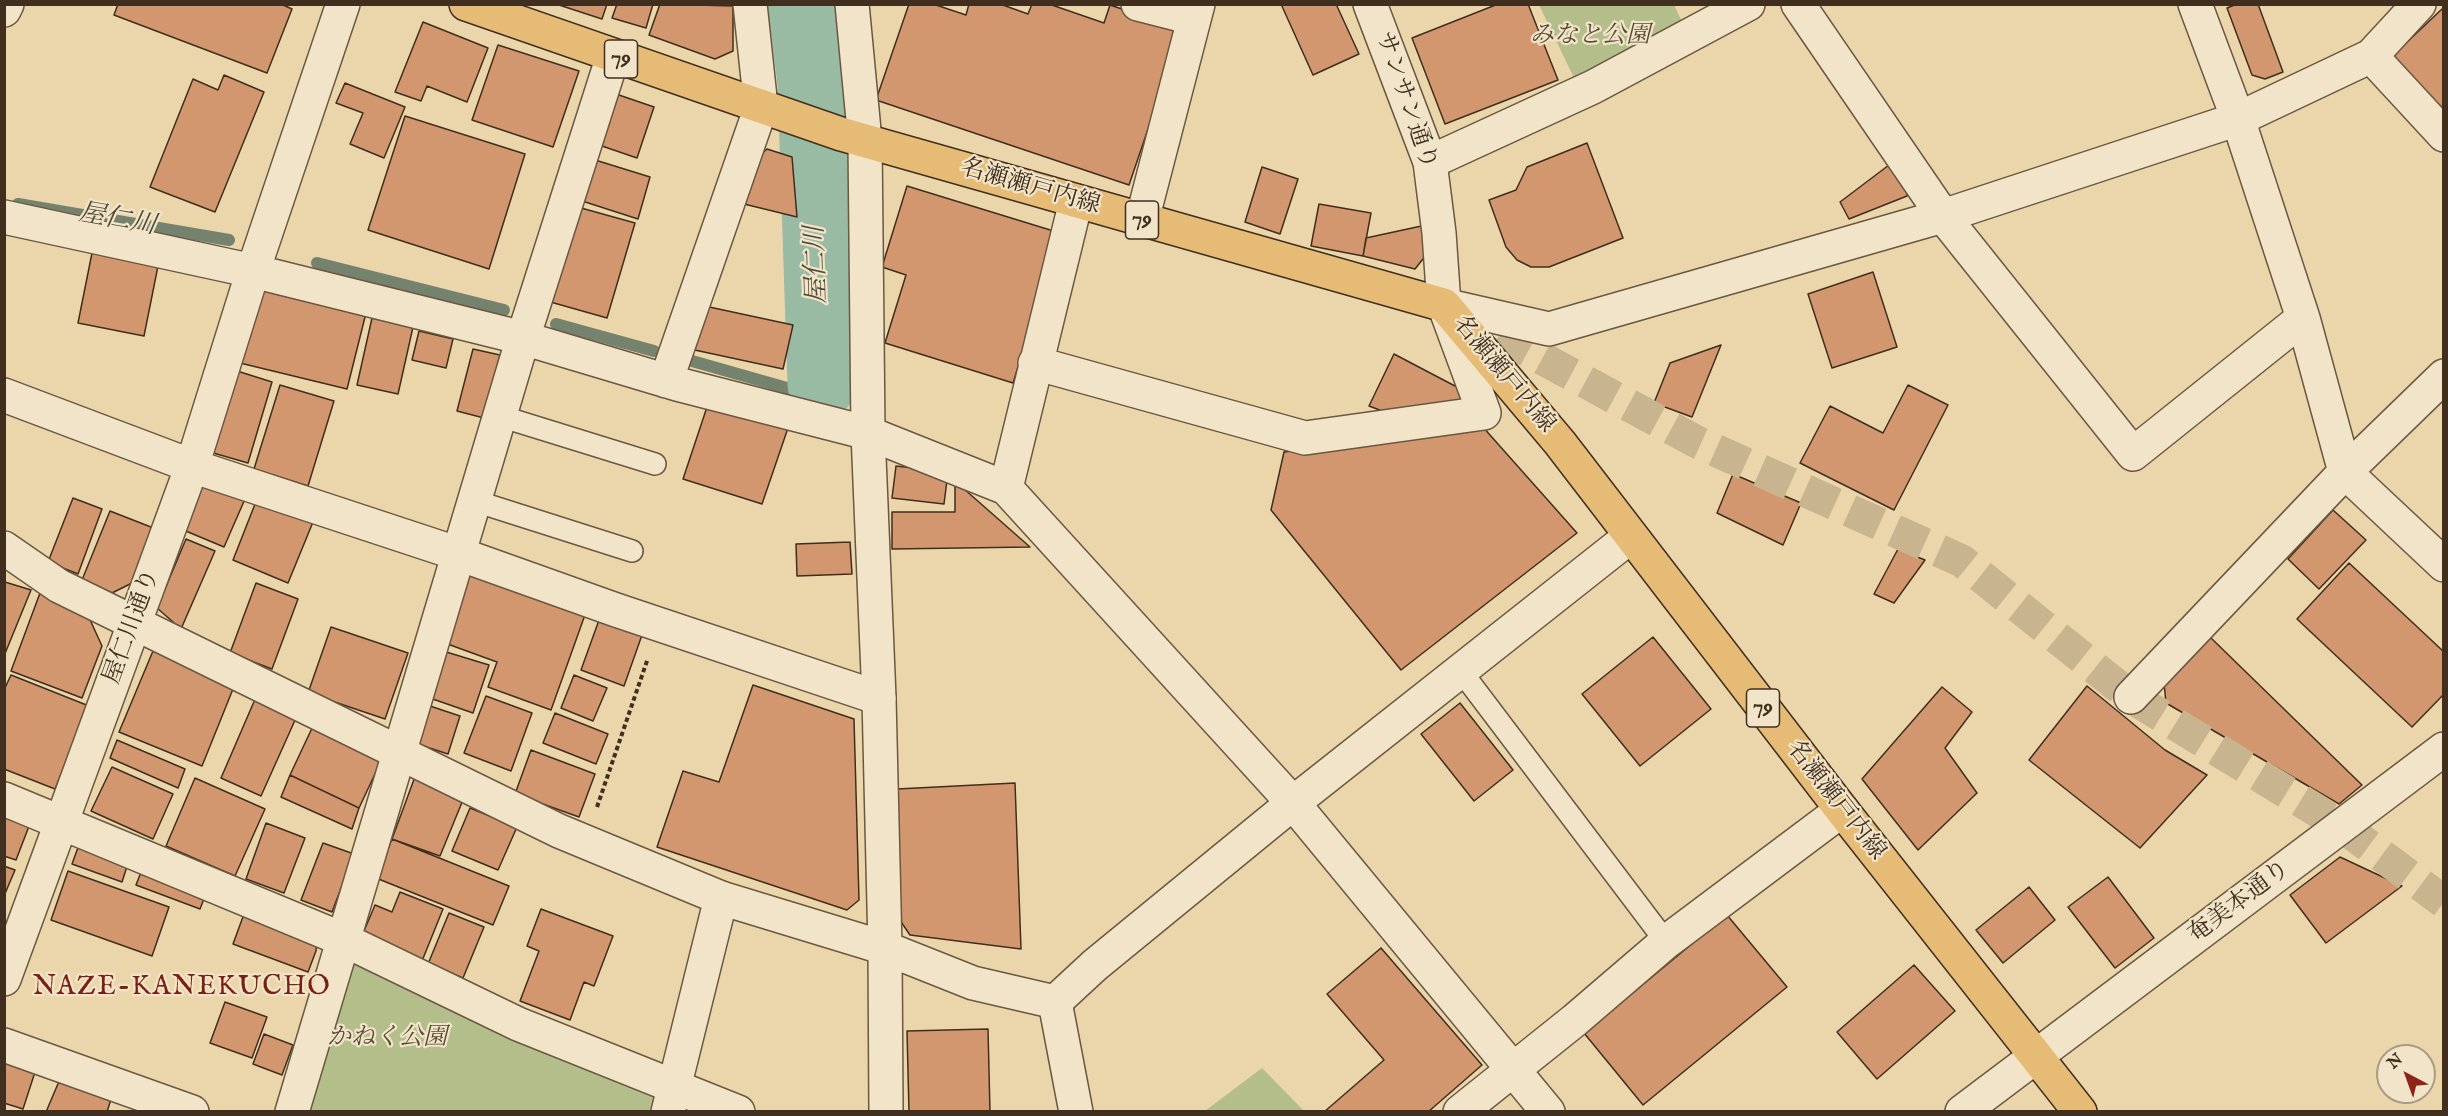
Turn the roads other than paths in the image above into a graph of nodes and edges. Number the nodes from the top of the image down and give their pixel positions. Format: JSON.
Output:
{"nodes":[{"id":1,"x":7,"y":4,"type":"edge"},
{"id":2,"x":343,"y":4,"type":"edge"},
{"id":3,"x":466,"y":4,"type":"edge"},
{"id":4,"x":750,"y":4,"type":"edge"},
{"id":5,"x":852,"y":4,"type":"edge"},
{"id":6,"x":1138,"y":4,"type":"edge"},
{"id":7,"x":1370,"y":4,"type":"edge"},
{"id":8,"x":1748,"y":4,"type":"edge"},
{"id":9,"x":1798,"y":4,"type":"edge"},
{"id":10,"x":2195,"y":4,"type":"edge"},
{"id":11,"x":2419,"y":4,"type":"edge"},
{"id":12,"x":4,"y":10,"type":"edge"},
{"id":13,"x":1196,"y":11,"type":"edge"},
{"id":14,"x":613,"y":56,"type":"junction"},
{"id":15,"x":2371,"y":56,"type":"junction"},
{"id":16,"x":769,"y":110,"type":"junction"},
{"id":17,"x":2238,"y":119,"type":"junction"},
{"id":18,"x":2444,"y":135,"type":"edge"},
{"id":19,"x":853,"y":138,"type":"junction"},
{"id":20,"x":1430,"y":162,"type":"junction"},
{"id":21,"x":1076,"y":201,"type":"junction"},
{"id":22,"x":1943,"y":216,"type":"junction"},
{"id":23,"x":4,"y":217,"type":"edge"},
{"id":24,"x":1142,"y":220,"type":"junction"},
{"id":25,"x":253,"y":271,"type":"junction"},
{"id":26,"x":1444,"y":305,"type":"junction"},
{"id":27,"x":2303,"y":318,"type":"junction"},
{"id":28,"x":523,"y":338,"type":"junction"},
{"id":29,"x":1035,"y":363,"type":"junction"},
{"id":30,"x":2444,"y":376,"type":"edge"},
{"id":31,"x":666,"y":381,"type":"junction"},
{"id":32,"x":4,"y":395,"type":"edge"},
{"id":33,"x":500,"y":416,"type":"junction"},
{"id":34,"x":868,"y":433,"type":"junction"},
{"id":35,"x":655,"y":464,"type":"dead end"},
{"id":36,"x":192,"y":466,"type":"junction"},
{"id":37,"x":2344,"y":472,"type":"junction"},
{"id":38,"x":1006,"y":488,"type":"junction"},
{"id":39,"x":475,"y":501,"type":"junction"},
{"id":40,"x":1630,"y":537,"type":"junction"},
{"id":41,"x":4,"y":548,"type":"edge"},
{"id":42,"x":632,"y":551,"type":"dead end"},
{"id":43,"x":459,"y":554,"type":"junction"},
{"id":44,"x":2444,"y":565,"type":"edge"},
{"id":45,"x":134,"y":623,"type":"junction"},
{"id":46,"x":1461,"y":671,"type":"junction"},
{"id":47,"x":2131,"y":697,"type":"dead end"},
{"id":48,"x":879,"y":698,"type":"junction"},
{"id":49,"x":2444,"y":749,"type":"edge"},
{"id":50,"x":397,"y":752,"type":"junction"},
{"id":51,"x":4,"y":799,"type":"edge"},
{"id":52,"x":1293,"y":803,"type":"junction"},
{"id":53,"x":1842,"y":810,"type":"junction"},
{"id":54,"x":62,"y":822,"type":"junction"},
{"id":55,"x":721,"y":898,"type":"junction"},
{"id":56,"x":342,"y":939,"type":"junction"},
{"id":57,"x":1666,"y":942,"type":"junction"},
{"id":58,"x":885,"y":948,"type":"junction"},
{"id":59,"x":4,"y":979,"type":"edge"},
{"id":60,"x":1055,"y":1002,"type":"junction"},
{"id":61,"x":4,"y":1045,"type":"edge"},
{"id":62,"x":2036,"y":1056,"type":"junction"},
{"id":63,"x":1513,"y":1068,"type":"junction"},
{"id":64,"x":671,"y":1099,"type":"edge"},
{"id":65,"x":192,"y":1112,"type":"edge"},
{"id":66,"x":292,"y":1112,"type":"edge"},
{"id":67,"x":738,"y":1112,"type":"edge"},
{"id":68,"x":886,"y":1112,"type":"edge"},
{"id":69,"x":1077,"y":1112,"type":"edge"},
{"id":70,"x":1460,"y":1112,"type":"edge"},
{"id":71,"x":1548,"y":1112,"type":"edge"},
{"id":72,"x":1962,"y":1112,"type":"edge"},
{"id":73,"x":2079,"y":1112,"type":"edge"}],
"edges":[{"from":1,"to":12,"type":"street"},
{"from":2,"to":25,"type":"street","name":"屋仁川通り"},
{"from":3,"to":14,"type":"main road","name":"名瀬瀬戸内線","number":"79"},
{"from":4,"to":16,"type":"street"},
{"from":5,"to":19,"type":"street"},
{"from":6,"to":13,"type":"street"},
{"from":7,"to":20,"type":"street","name":"サンサン通り"},
{"from":8,"to":20,"type":"street"},
{"from":9,"to":22,"type":"street"},
{"from":10,"to":17,"type":"street"},
{"from":11,"to":15,"type":"street"},
{"from":13,"to":24,"type":"street"},
{"from":14,"to":16,"type":"main road","name":"名瀬瀬戸内線","number":"79"},
{"from":14,"to":28,"type":"street"},
{"from":15,"to":17,"type":"street"},
{"from":15,"to":18,"type":"street"},
{"from":16,"to":19,"type":"main road","name":"名瀬瀬戸内線","number":"79"},
{"from":16,"to":31,"type":"street"},
{"from":17,"to":22,"type":"street"},
{"from":17,"to":27,"type":"street"},
{"from":19,"to":21,"type":"main road","name":"名瀬瀬戸内線","number":"79"},
{"from":19,"to":34,"type":"street"},
{"from":20,"to":26,"type":"street","name":"サンサン通り"},
{"from":21,"to":24,"type":"main road","name":"名瀬瀬戸内線","number":"79"},
{"from":21,"to":29,"type":"street"},
{"from":22,"to":26,"type":"street"},
{"from":22,"to":27,"type":"street"},
{"from":23,"to":25,"type":"street"},
{"from":24,"to":26,"type":"main road","name":"名瀬瀬戸内線","number":"79"},
{"from":25,"to":28,"type":"street"},
{"from":25,"to":36,"type":"street","name":"屋仁川通り"},
{"from":26,"to":29,"type":"street","name":"サンサン通り"},
{"from":26,"to":40,"type":"main road","name":"名瀬瀬戸内線","number":"79"},
{"from":27,"to":37,"type":"street"},
{"from":28,"to":31,"type":"street"},
{"from":28,"to":33,"type":"street"},
{"from":29,"to":38,"type":"street"},
{"from":30,"to":37,"type":"street"},
{"from":31,"to":34,"type":"street"},
{"from":32,"to":36,"type":"street"},
{"from":33,"to":35,"type":"lane"},
{"from":33,"to":39,"type":"street"},
{"from":34,"to":38,"type":"street"},
{"from":34,"to":48,"type":"street"},
{"from":36,"to":43,"type":"street"},
{"from":36,"to":45,"type":"street","name":"屋仁川通り"},
{"from":37,"to":44,"type":"street"},
{"from":37,"to":47,"type":"street"},
{"from":38,"to":52,"type":"street"},
{"from":39,"to":42,"type":"lane"},
{"from":39,"to":43,"type":"street"},
{"from":40,"to":46,"type":"street"},
{"from":40,"to":53,"type":"main road","name":"名瀬瀬戸内線","number":"79"},
{"from":41,"to":45,"type":"street"},
{"from":43,"to":48,"type":"street"},
{"from":43,"to":50,"type":"street"},
{"from":45,"to":50,"type":"street"},
{"from":45,"to":54,"type":"street","name":"屋仁川通り"},
{"from":46,"to":52,"type":"street"},
{"from":46,"to":57,"type":"lane"},
{"from":48,"to":58,"type":"street"},
{"from":49,"to":62,"type":"street","name":"奄美本通り"},
{"from":50,"to":55,"type":"street"},
{"from":50,"to":56,"type":"street"},
{"from":51,"to":54,"type":"street"},
{"from":52,"to":60,"type":"street"},
{"from":52,"to":63,"type":"street"},
{"from":53,"to":57,"type":"street"},
{"from":53,"to":62,"type":"main road","name":"名瀬瀬戸内線","number":"79"},
{"from":54,"to":56,"type":"street"},
{"from":54,"to":59,"type":"street","name":"屋仁川通り"},
{"from":55,"to":58,"type":"street"},
{"from":55,"to":64,"type":"street"},
{"from":56,"to":64,"type":"street"},
{"from":56,"to":66,"type":"street"},
{"from":57,"to":63,"type":"street"},
{"from":58,"to":60,"type":"street"},
{"from":58,"to":68,"type":"street"},
{"from":60,"to":69,"type":"street"},
{"from":61,"to":65,"type":"street"},
{"from":62,"to":72,"type":"street","name":"奄美本通り"},
{"from":62,"to":73,"type":"main road","name":"名瀬瀬戸内線","number":"79"},
{"from":63,"to":70,"type":"street"},
{"from":63,"to":71,"type":"street"},
{"from":64,"to":67,"type":"street"}]}
